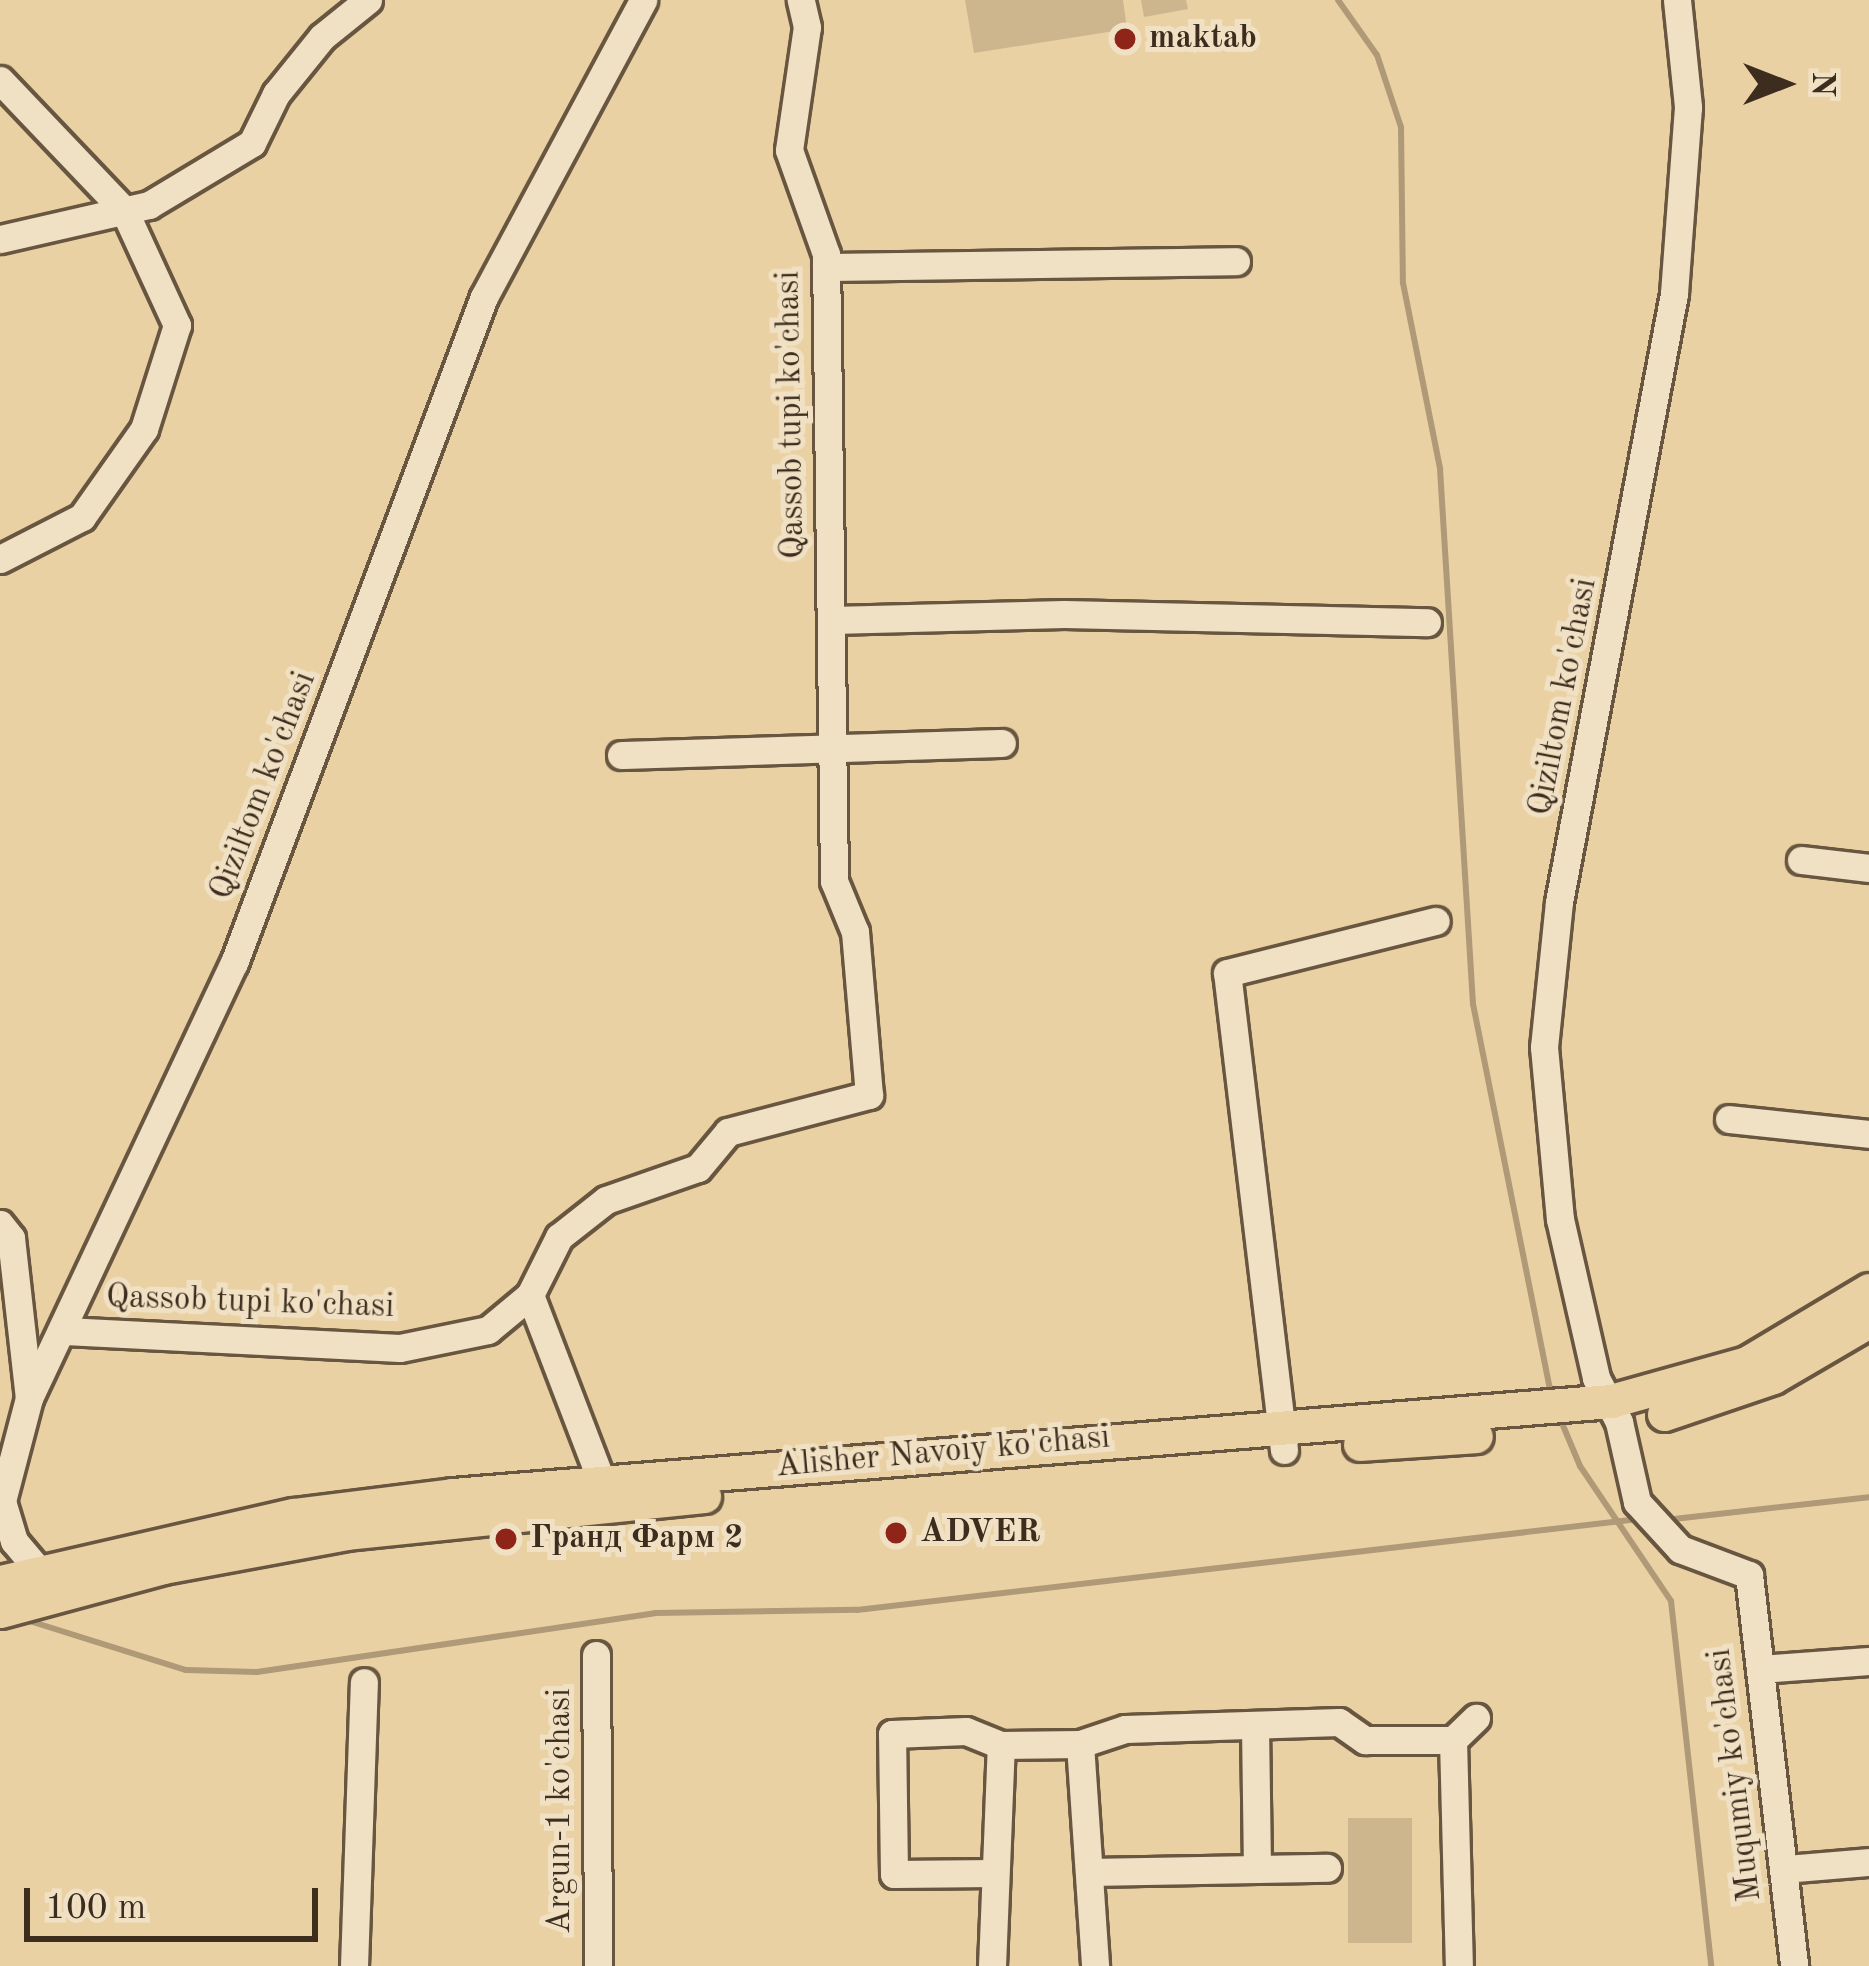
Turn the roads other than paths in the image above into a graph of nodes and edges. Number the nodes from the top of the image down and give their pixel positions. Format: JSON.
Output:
{"nodes":[{"id":1,"x":368,"y":0,"type":"edge"},
{"id":2,"x":644,"y":0,"type":"edge"},
{"id":3,"x":801,"y":0,"type":"edge"},
{"id":4,"x":1677,"y":0,"type":"edge"},
{"id":5,"x":0,"y":80,"type":"edge"},
{"id":6,"x":124,"y":210,"type":"junction"},
{"id":7,"x":0,"y":239,"type":"edge"},
{"id":8,"x":1236,"y":261,"type":"dead end"},
{"id":9,"x":826,"y":267,"type":"junction"},
{"id":10,"x":0,"y":559,"type":"edge"},
{"id":11,"x":832,"y":620,"type":"junction"},
{"id":12,"x":1427,"y":622,"type":"dead end"},
{"id":13,"x":1003,"y":743,"type":"dead end"},
{"id":14,"x":834,"y":750,"type":"junction"},
{"id":15,"x":621,"y":755,"type":"dead end"},
{"id":16,"x":1801,"y":860,"type":"dead end"},
{"id":17,"x":1869,"y":868,"type":"edge"},
{"id":18,"x":1436,"y":921,"type":"dead end"},
{"id":19,"x":1729,"y":1119,"type":"dead end"},
{"id":20,"x":1869,"y":1134,"type":"edge"},
{"id":21,"x":0,"y":1224,"type":"edge"},
{"id":22,"x":1869,"y":1290,"type":"edge"},
{"id":23,"x":530,"y":1295,"type":"junction"},
{"id":24,"x":1869,"y":1322,"type":"edge"},
{"id":25,"x":65,"y":1331,"type":"junction"},
{"id":26,"x":29,"y":1398,"type":"junction"},
{"id":27,"x":1615,"y":1412,"type":"junction"},
{"id":28,"x":1283,"y":1438,"type":"junction"},
{"id":29,"x":607,"y":1492,"type":"junction"},
{"id":30,"x":7,"y":1543,"type":"edge"},
{"id":31,"x":1749,"y":1575,"type":"joint"},
{"id":32,"x":50,"y":1582,"type":"junction"},
{"id":33,"x":4,"y":1600,"type":"edge"},
{"id":34,"x":596,"y":1655,"type":"dead end"},
{"id":35,"x":1869,"y":1660,"type":"edge"},
{"id":36,"x":1760,"y":1670,"type":"junction"},
{"id":37,"x":364,"y":1682,"type":"dead end"},
{"id":38,"x":1476,"y":1718,"type":"dead end"},
{"id":39,"x":1255,"y":1725,"type":"junction"},
{"id":40,"x":1453,"y":1740,"type":"junction"},
{"id":41,"x":1080,"y":1744,"type":"junction"},
{"id":42,"x":1001,"y":1745,"type":"junction"},
{"id":43,"x":1869,"y":1862,"type":"edge"},
{"id":44,"x":1327,"y":1868,"type":"dead end"},
{"id":45,"x":1257,"y":1869,"type":"junction"},
{"id":46,"x":1785,"y":1869,"type":"junction"},
{"id":47,"x":1089,"y":1872,"type":"junction"},
{"id":48,"x":994,"y":1873,"type":"junction"},
{"id":49,"x":354,"y":1966,"type":"edge"},
{"id":50,"x":598,"y":1966,"type":"edge"},
{"id":51,"x":992,"y":1966,"type":"edge"},
{"id":52,"x":1095,"y":1966,"type":"edge"},
{"id":53,"x":1459,"y":1966,"type":"edge"},
{"id":54,"x":1794,"y":1966,"type":"edge"}],
"edges":[{"from":1,"to":6,"type":"street"},
{"from":2,"to":25,"type":"street","name":"Qiziltom ko'chasi"},
{"from":3,"to":9,"type":"street","name":"Qassob tupi ko'chasi"},
{"from":4,"to":27,"type":"street","name":"Qiziltom ko'chasi"},
{"from":5,"to":6,"type":"street"},
{"from":6,"to":7,"type":"street"},
{"from":6,"to":10,"type":"street"},
{"from":8,"to":9,"type":"street"},
{"from":9,"to":11,"type":"street","name":"Qassob tupi ko'chasi"},
{"from":11,"to":12,"type":"street"},
{"from":11,"to":14,"type":"street","name":"Qassob tupi ko'chasi"},
{"from":13,"to":14,"type":"street"},
{"from":14,"to":15,"type":"street"},
{"from":14,"to":23,"type":"street","name":"Qassob tupi ko'chasi"},
{"from":16,"to":17,"type":"street"},
{"from":18,"to":28,"type":"street"},
{"from":19,"to":20,"type":"street"},
{"from":21,"to":26,"type":"street"},
{"from":22,"to":27,"type":"main road","name":"Alisher Navoiy ko'chasi"},
{"from":23,"to":25,"type":"street","name":"Qassob tupi ko'chasi"},
{"from":23,"to":29,"type":"street"},
{"from":24,"to":27,"type":"main road","name":"Alisher Navoiy ko'chasi"},
{"from":25,"to":26,"type":"street","name":"Qiziltom ko'chasi"},
{"from":26,"to":30,"type":"street","name":"Qiziltom ko'chasi"},
{"from":27,"to":28,"type":"main road","name":"Alisher Navoiy ko'chasi"},
{"from":27,"to":31,"type":"street","name":"Qiziltom ko'chasi"},
{"from":28,"to":29,"type":"main road","name":"Alisher Navoiy ko'chasi"},
{"from":29,"to":32,"type":"main road","name":"Alisher Navoiy ko'chasi"},
{"from":30,"to":32,"type":"street","name":"Qiziltom ko'chasi"},
{"from":31,"to":36,"type":"street","name":"Muqumiy ko'chasi"},
{"from":32,"to":33,"type":"main road","name":"Alisher Navoiy ko'chasi"},
{"from":34,"to":50,"type":"street","name":"Argun-1 ko'chasi"},
{"from":35,"to":36,"type":"street"},
{"from":36,"to":46,"type":"street","name":"Muqumiy ko'chasi"},
{"from":37,"to":49,"type":"street"},
{"from":38,"to":40,"type":"street"},
{"from":39,"to":40,"type":"street"},
{"from":39,"to":41,"type":"street"},
{"from":39,"to":45,"type":"street"},
{"from":40,"to":53,"type":"street"},
{"from":41,"to":42,"type":"street"},
{"from":41,"to":47,"type":"street"},
{"from":42,"to":48,"type":"street"},
{"from":42,"to":48,"type":"street"},
{"from":43,"to":46,"type":"street"},
{"from":44,"to":45,"type":"street"},
{"from":45,"to":47,"type":"street"},
{"from":46,"to":54,"type":"street","name":"Muqumiy ko'chasi"},
{"from":47,"to":52,"type":"street"},
{"from":48,"to":51,"type":"street"}]}
